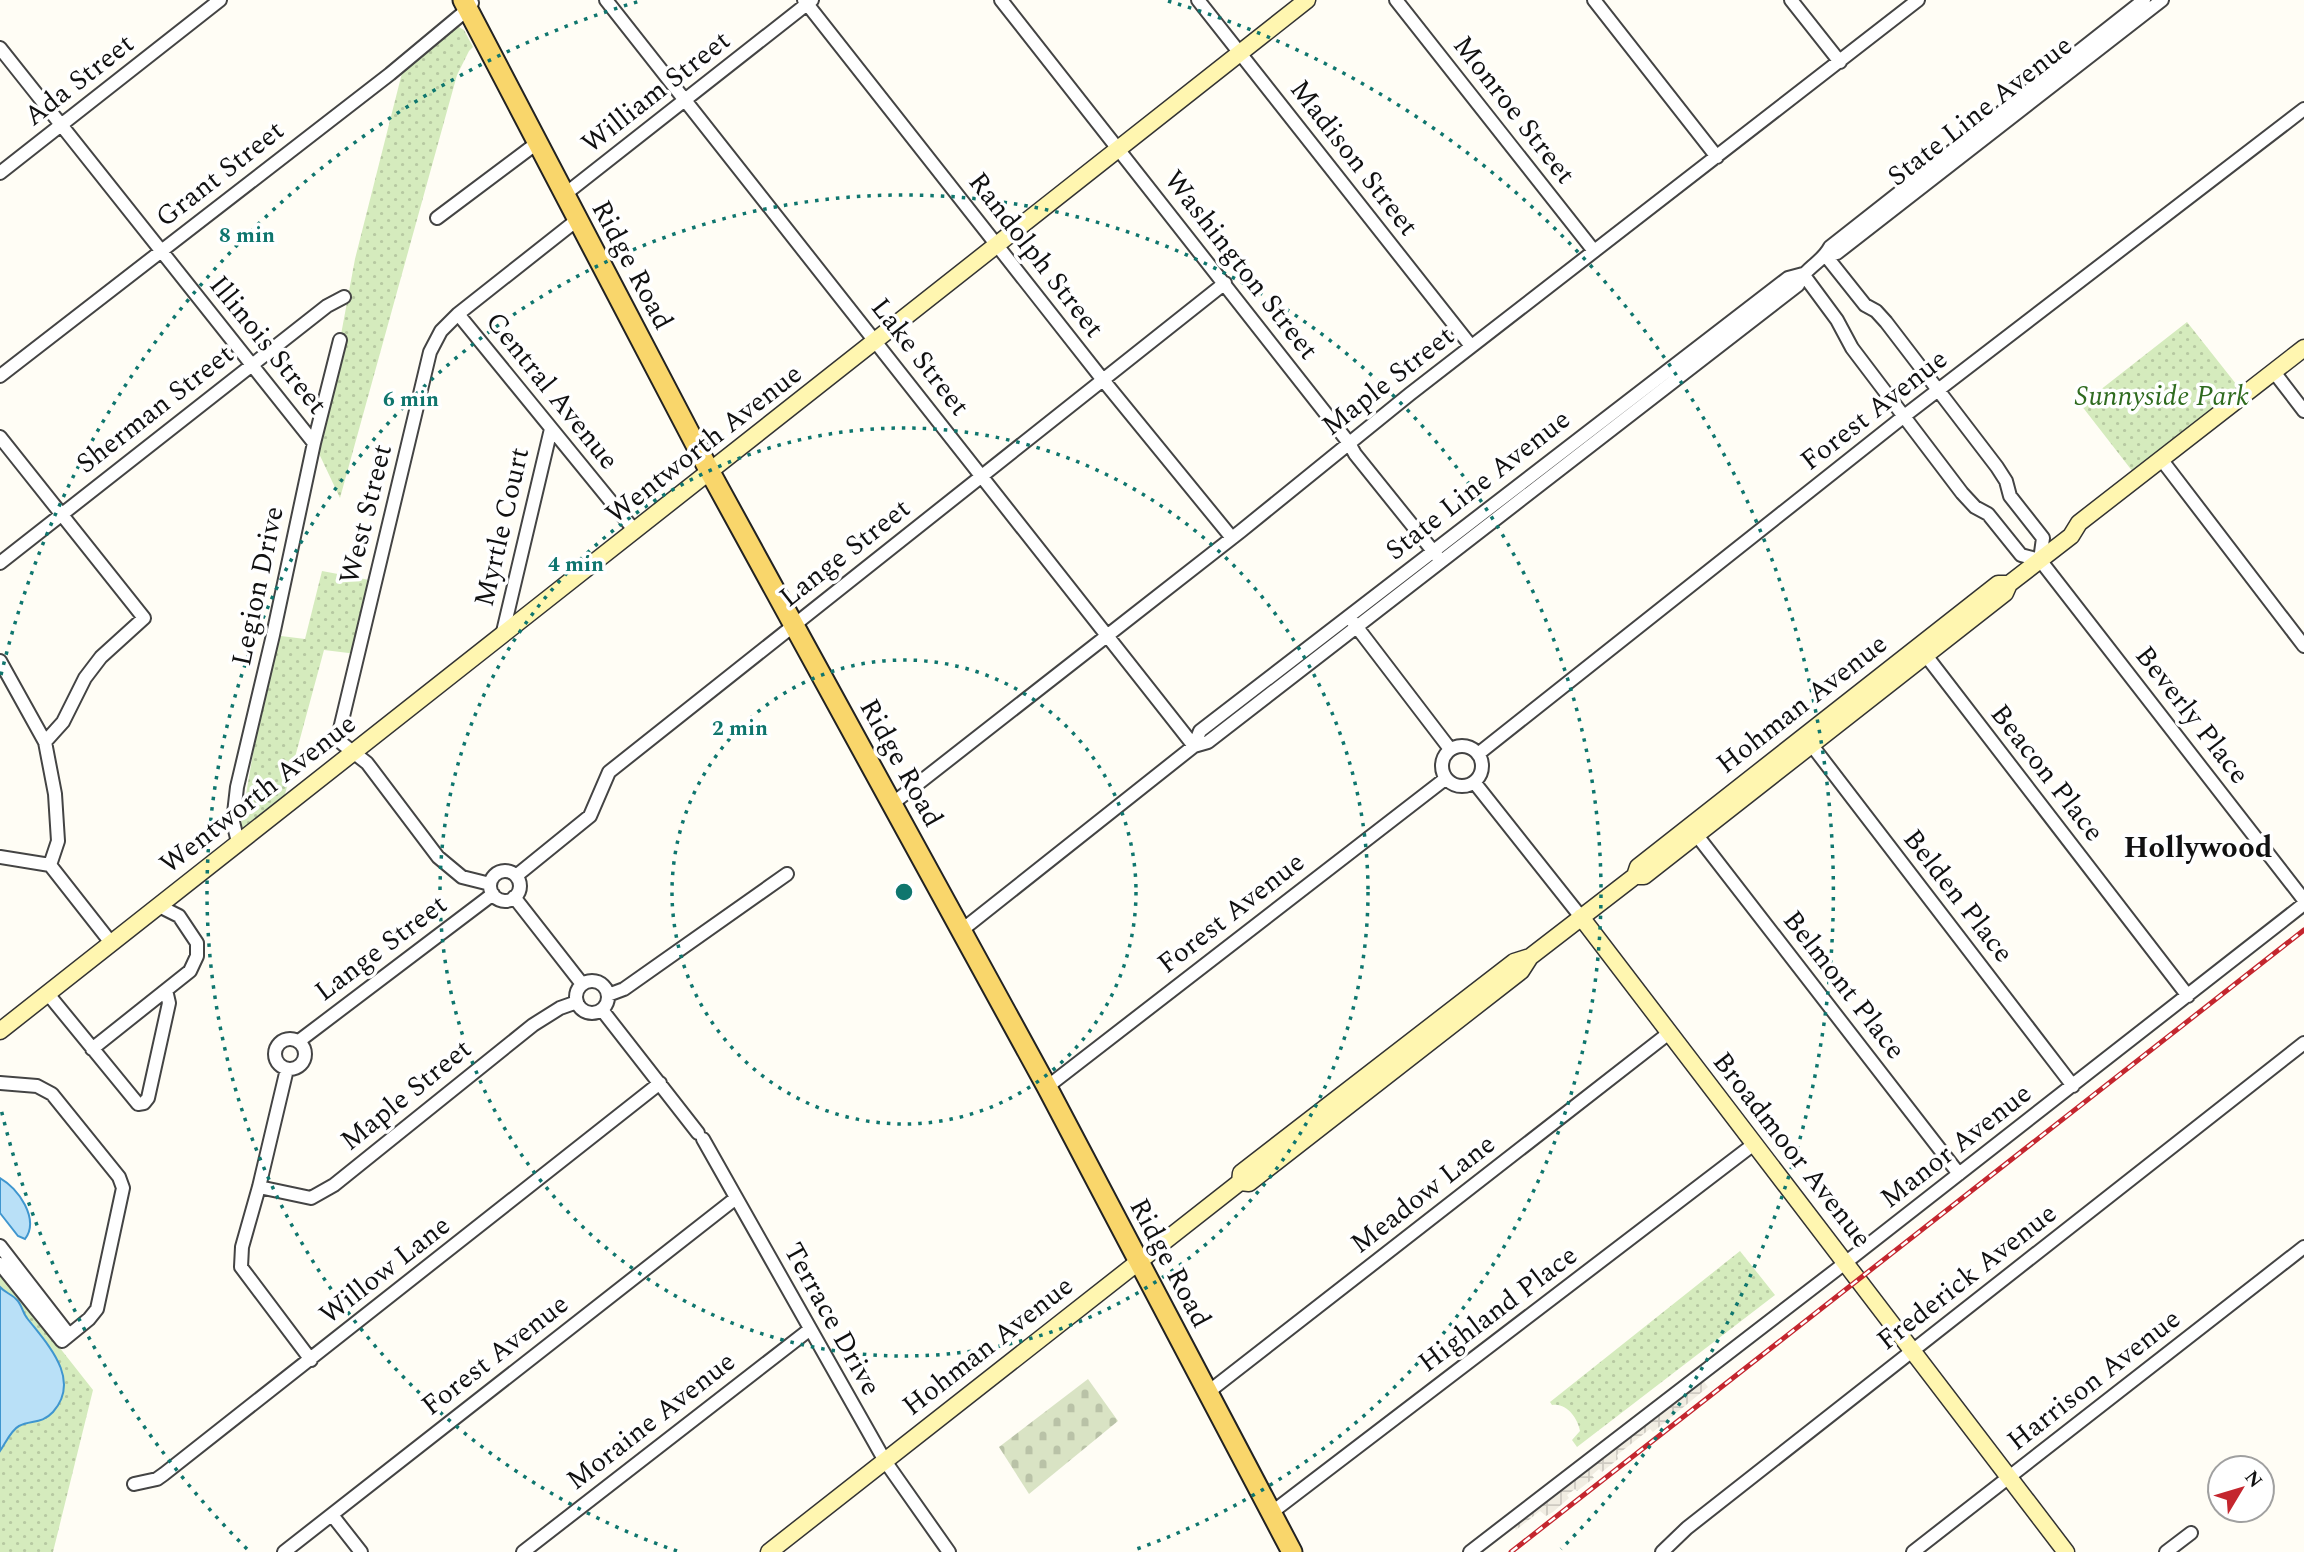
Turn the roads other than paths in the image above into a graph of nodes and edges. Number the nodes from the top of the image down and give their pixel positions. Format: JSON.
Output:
{"nodes":[{"id":1,"x":220,"y":0,"type":"edge"},
{"id":2,"x":606,"y":0,"type":"edge"},
{"id":3,"x":1001,"y":0,"type":"edge"},
{"id":4,"x":1198,"y":0,"type":"edge"},
{"id":5,"x":1307,"y":0,"type":"edge"},
{"id":6,"x":1396,"y":0,"type":"edge"},
{"id":7,"x":1594,"y":0,"type":"edge"},
{"id":8,"x":1791,"y":0,"type":"edge"},
{"id":9,"x":1918,"y":0,"type":"edge"},
{"id":10,"x":2144,"y":0,"type":"edge"},
{"id":11,"x":2162,"y":0,"type":"edge"},
{"id":12,"x":808,"y":1,"type":"edge"},
{"id":13,"x":468,"y":3,"type":"edge"},
{"id":14,"x":0,"y":48,"type":"edge"},
{"id":15,"x":1240,"y":53,"type":"junction"},
{"id":16,"x":1840,"y":62,"type":"junction"},
{"id":17,"x":2039,"y":89,"type":"junction"},
{"id":18,"x":684,"y":101,"type":"junction"},
{"id":19,"x":2304,"y":109,"type":"edge"},
{"id":20,"x":61,"y":125,"type":"junction"},
{"id":21,"x":537,"y":143,"type":"junction"},
{"id":22,"x":1119,"y":148,"type":"junction"},
{"id":23,"x":1717,"y":157,"type":"junction"},
{"id":24,"x":0,"y":173,"type":"edge"},
{"id":25,"x":564,"y":195,"type":"junction"},
{"id":26,"x":437,"y":218,"type":"dead end"},
{"id":27,"x":577,"y":220,"type":"junction"},
{"id":28,"x":997,"y":245,"type":"junction"},
{"id":29,"x":161,"y":251,"type":"junction"},
{"id":30,"x":1594,"y":251,"type":"junction"},
{"id":31,"x":1826,"y":256,"type":"junction"},
{"id":32,"x":1803,"y":274,"type":"junction"},
{"id":33,"x":1225,"y":283,"type":"junction"},
{"id":34,"x":344,"y":297,"type":"dead end"},
{"id":35,"x":458,"y":314,"type":"junction"},
{"id":36,"x":340,"y":340,"type":"dead end"},
{"id":37,"x":876,"y":340,"type":"junction"},
{"id":38,"x":1471,"y":346,"type":"junction"},
{"id":39,"x":2304,"y":348,"type":"edge"},
{"id":40,"x":2304,"y":362,"type":"edge"},
{"id":41,"x":252,"y":364,"type":"junction"},
{"id":42,"x":0,"y":376,"type":"edge"},
{"id":43,"x":2277,"y":376,"type":"junction"},
{"id":44,"x":1103,"y":380,"type":"junction"},
{"id":45,"x":1938,"y":391,"type":"junction"},
{"id":46,"x":2304,"y":411,"type":"edge"},
{"id":47,"x":1903,"y":417,"type":"junction"},
{"id":48,"x":551,"y":429,"type":"junction"},
{"id":49,"x":0,"y":437,"type":"edge"},
{"id":50,"x":314,"y":443,"type":"junction"},
{"id":51,"x":1349,"y":443,"type":"junction"},
{"id":52,"x":2165,"y":463,"type":"junction"},
{"id":53,"x":710,"y":472,"type":"junction"},
{"id":54,"x":982,"y":476,"type":"junction"},
{"id":55,"x":60,"y":514,"type":"junction"},
{"id":56,"x":635,"y":531,"type":"junction"},
{"id":57,"x":1232,"y":538,"type":"junction"},
{"id":58,"x":1437,"y":556,"type":"junction"},
{"id":59,"x":2040,"y":560,"type":"junction"},
{"id":60,"x":0,"y":563,"type":"edge"},
{"id":61,"x":1353,"y":621,"type":"junction"},
{"id":62,"x":793,"y":625,"type":"junction"},
{"id":63,"x":1108,"y":635,"type":"junction"},
{"id":64,"x":502,"y":636,"type":"junction"},
{"id":65,"x":2304,"y":646,"type":"edge"},
{"id":66,"x":1923,"y":651,"type":"junction"},
{"id":67,"x":0,"y":661,"type":"edge"},
{"id":68,"x":1808,"y":741,"type":"junction"},
{"id":69,"x":45,"y":742,"type":"junction"},
{"id":70,"x":1194,"y":746,"type":"junction"},
{"id":71,"x":1450,"y":749,"type":"junction"},
{"id":72,"x":353,"y":752,"type":"junction"},
{"id":73,"x":1478,"y":754,"type":"junction"},
{"id":74,"x":1445,"y":779,"type":"junction"},
{"id":75,"x":1474,"y":782,"type":"junction"},
{"id":76,"x":892,"y":804,"type":"junction"},
{"id":77,"x":1693,"y":830,"type":"junction"},
{"id":78,"x":239,"y":842,"type":"junction"},
{"id":79,"x":0,"y":856,"type":"edge"},
{"id":80,"x":50,"y":865,"type":"junction"},
{"id":81,"x":787,"y":874,"type":"dead end"},
{"id":82,"x":516,"y":877,"type":"junction"},
{"id":83,"x":491,"y":889,"type":"junction"},
{"id":84,"x":174,"y":894,"type":"junction"},
{"id":85,"x":514,"y":897,"type":"junction"},
{"id":86,"x":2304,"y":902,"type":"edge"},
{"id":87,"x":159,"y":906,"type":"junction"},
{"id":88,"x":179,"y":916,"type":"junction"},
{"id":89,"x":1581,"y":918,"type":"junction"},
{"id":90,"x":962,"y":930,"type":"junction"},
{"id":91,"x":112,"y":944,"type":"junction"},
{"id":92,"x":582,"y":984,"type":"junction"},
{"id":93,"x":166,"y":990,"type":"junction"},
{"id":94,"x":48,"y":994,"type":"junction"},
{"id":95,"x":608,"y":995,"type":"junction"},
{"id":96,"x":2188,"y":996,"type":"junction"},
{"id":97,"x":577,"y":1002,"type":"junction"},
{"id":98,"x":602,"y":1010,"type":"junction"},
{"id":99,"x":0,"y":1031,"type":"edge"},
{"id":100,"x":1670,"y":1033,"type":"junction"},
{"id":101,"x":299,"y":1041,"type":"junction"},
{"id":102,"x":2304,"y":1043,"type":"edge"},
{"id":103,"x":92,"y":1049,"type":"junction"},
{"id":104,"x":287,"y":1069,"type":"junction"},
{"id":105,"x":0,"y":1083,"type":"edge"},
{"id":106,"x":660,"y":1083,"type":"junction"},
{"id":107,"x":2073,"y":1086,"type":"junction"},
{"id":108,"x":1047,"y":1087,"type":"junction"},
{"id":109,"x":1755,"y":1144,"type":"junction"},
{"id":110,"x":1959,"y":1174,"type":"junction"},
{"id":111,"x":259,"y":1187,"type":"junction"},
{"id":112,"x":736,"y":1198,"type":"junction"},
{"id":113,"x":0,"y":1246,"type":"edge"},
{"id":114,"x":2304,"y":1247,"type":"edge"},
{"id":115,"x":1138,"y":1262,"type":"junction"},
{"id":116,"x":1846,"y":1263,"type":"junction"},
{"id":117,"x":0,"y":1264,"type":"edge"},
{"id":118,"x":809,"y":1330,"type":"junction"},
{"id":119,"x":65,"y":1338,"type":"junction"},
{"id":120,"x":1913,"y":1350,"type":"junction"},
{"id":121,"x":311,"y":1360,"type":"junction"},
{"id":122,"x":1207,"y":1393,"type":"junction"},
{"id":123,"x":885,"y":1461,"type":"junction"},
{"id":124,"x":2009,"y":1477,"type":"junction"},
{"id":125,"x":134,"y":1484,"type":"dead end"},
{"id":126,"x":1271,"y":1513,"type":"junction"},
{"id":127,"x":332,"y":1515,"type":"junction"},
{"id":128,"x":2191,"y":1533,"type":"dead end"},
{"id":129,"x":284,"y":1552,"type":"edge"},
{"id":130,"x":361,"y":1552,"type":"edge"},
{"id":131,"x":523,"y":1552,"type":"edge"},
{"id":132,"x":769,"y":1552,"type":"edge"},
{"id":133,"x":949,"y":1552,"type":"edge"},
{"id":134,"x":1292,"y":1552,"type":"edge"},
{"id":135,"x":1469,"y":1552,"type":"edge"},
{"id":136,"x":1662,"y":1552,"type":"edge"},
{"id":137,"x":1913,"y":1552,"type":"edge"},
{"id":138,"x":2066,"y":1552,"type":"edge"},
{"id":139,"x":2166,"y":1552,"type":"edge"}],
"edges":[{"from":1,"to":20,"type":"street","name":"Ada Street"},
{"from":2,"to":18,"type":"street","name":"Lake Street"},
{"from":3,"to":22,"type":"street","name":"Washington Street"},
{"from":4,"to":15,"type":"street","name":"Madison Street"},
{"from":5,"to":15,"type":"street","name":"Wentworth Avenue"},
{"from":6,"to":30,"type":"street","name":"Monroe Street"},
{"from":7,"to":23,"type":"street"},
{"from":8,"to":16,"type":"street"},
{"from":9,"to":16,"type":"street","name":"Maple Street"},
{"from":10,"to":17,"type":"street","name":"State Line Avenue"},
{"from":11,"to":17,"type":"street","name":"State Line Avenue"},
{"from":12,"to":18,"type":"street","name":"William Street"},
{"from":12,"to":28,"type":"street","name":"Randolph Street"},
{"from":13,"to":21,"type":"main road","name":"Ridge Road"},
{"from":13,"to":29,"type":"street","name":"Grant Street"},
{"from":14,"to":20,"type":"street","name":"Illinois Street"},
{"from":15,"to":22,"type":"street","name":"Wentworth Avenue"},
{"from":15,"to":38,"type":"street","name":"Madison Street"},
{"from":16,"to":23,"type":"street","name":"Maple Street"},
{"from":17,"to":31,"type":"street","name":"State Line Avenue"},
{"from":18,"to":25,"type":"street","name":"William Street"},
{"from":18,"to":37,"type":"street","name":"Lake Street"},
{"from":19,"to":45,"type":"street","name":"Forest Avenue"},
{"from":20,"to":24,"type":"street","name":"Ada Street"},
{"from":20,"to":29,"type":"street","name":"Illinois Street"},
{"from":21,"to":25,"type":"main road","name":"Ridge Road"},
{"from":21,"to":26,"type":"street"},
{"from":22,"to":28,"type":"street","name":"Wentworth Avenue"},
{"from":22,"to":33,"type":"street","name":"Washington Street"},
{"from":23,"to":30,"type":"street","name":"Maple Street"},
{"from":25,"to":27,"type":"main road","name":"Ridge Road"},
{"from":27,"to":35,"type":"street","name":"West Street"},
{"from":27,"to":53,"type":"main road","name":"Ridge Road"},
{"from":28,"to":37,"type":"street","name":"Wentworth Avenue"},
{"from":28,"to":44,"type":"street","name":"Randolph Street"},
{"from":29,"to":41,"type":"street","name":"Illinois Street"},
{"from":29,"to":42,"type":"street","name":"Grant Street"},
{"from":30,"to":38,"type":"street","name":"Maple Street"},
{"from":31,"to":32,"type":"street","name":"State Line Avenue"},
{"from":31,"to":45,"type":"street","name":"Beverly Place"},
{"from":32,"to":47,"type":"street","name":"Beverly Place"},
{"from":32,"to":58,"type":"street","name":"State Line Avenue"},
{"from":33,"to":44,"type":"street","name":"Lange Street"},
{"from":33,"to":51,"type":"street","name":"Washington Street"},
{"from":34,"to":41,"type":"street","name":"Sherman Street"},
{"from":35,"to":48,"type":"street","name":"Central Avenue"},
{"from":35,"to":72,"type":"street","name":"West Street"},
{"from":36,"to":50,"type":"street","name":"Legion Drive"},
{"from":37,"to":53,"type":"street","name":"Wentworth Avenue"},
{"from":37,"to":54,"type":"street","name":"Lake Street"},
{"from":38,"to":51,"type":"street","name":"Maple Street"},
{"from":39,"to":43,"type":"street","name":"Hohman Avenue"},
{"from":40,"to":43,"type":"street","name":"Hohman Avenue"},
{"from":41,"to":50,"type":"street","name":"Illinois Street"},
{"from":41,"to":55,"type":"street","name":"Sherman Street"},
{"from":43,"to":46,"type":"street"},
{"from":43,"to":52,"type":"street","name":"Hohman Avenue"},
{"from":44,"to":54,"type":"street","name":"Lange Street"},
{"from":44,"to":57,"type":"street","name":"Randolph Street"},
{"from":45,"to":47,"type":"street","name":"Forest Avenue"},
{"from":45,"to":59,"type":"street","name":"Beverly Place"},
{"from":47,"to":59,"type":"street","name":"Beverly Place"},
{"from":47,"to":73,"type":"street","name":"Forest Avenue"},
{"from":48,"to":56,"type":"street","name":"Central Avenue"},
{"from":48,"to":64,"type":"street","name":"Myrtle Court"},
{"from":49,"to":55,"type":"street"},
{"from":50,"to":78,"type":"street","name":"Legion Drive"},
{"from":51,"to":57,"type":"street","name":"Maple Street"},
{"from":51,"to":58,"type":"street","name":"Washington Street"},
{"from":52,"to":59,"type":"street","name":"Hohman Avenue"},
{"from":52,"to":65,"type":"street"},
{"from":53,"to":56,"type":"street","name":"Wentworth Avenue"},
{"from":53,"to":62,"type":"main road","name":"Ridge Road"},
{"from":54,"to":62,"type":"street","name":"Lange Street"},
{"from":54,"to":63,"type":"street","name":"Lake Street"},
{"from":55,"to":60,"type":"street","name":"Sherman Street"},
{"from":55,"to":69,"type":"street"},
{"from":56,"to":64,"type":"street","name":"Wentworth Avenue"},
{"from":57,"to":63,"type":"street","name":"Maple Street"},
{"from":58,"to":61,"type":"street","name":"State Line Avenue"},
{"from":59,"to":66,"type":"street","name":"Hohman Avenue"},
{"from":59,"to":86,"type":"street","name":"Beverly Place"},
{"from":61,"to":70,"type":"street","name":"State Line Avenue"},
{"from":61,"to":71,"type":"street"},
{"from":62,"to":76,"type":"main road","name":"Ridge Road"},
{"from":62,"to":82,"type":"street","name":"Lange Street"},
{"from":63,"to":70,"type":"street","name":"Lake Street"},
{"from":63,"to":76,"type":"street","name":"Maple Street"},
{"from":64,"to":72,"type":"street","name":"Wentworth Avenue"},
{"from":66,"to":68,"type":"street","name":"Hohman Avenue"},
{"from":66,"to":96,"type":"street","name":"Beacon Place"},
{"from":67,"to":69,"type":"street"},
{"from":68,"to":77,"type":"street","name":"Hohman Avenue"},
{"from":68,"to":107,"type":"street","name":"Belden Place"},
{"from":69,"to":80,"type":"street"},
{"from":70,"to":90,"type":"street","name":"State Line Avenue"},
{"from":71,"to":73,"type":"street"},
{"from":71,"to":74,"type":"street"},
{"from":72,"to":78,"type":"street","name":"Wentworth Avenue"},
{"from":72,"to":83,"type":"street"},
{"from":73,"to":75,"type":"street"},
{"from":74,"to":75,"type":"street"},
{"from":74,"to":108,"type":"street","name":"Forest Avenue"},
{"from":75,"to":89,"type":"street","name":"Broadmoor Avenue"},
{"from":76,"to":90,"type":"main road","name":"Ridge Road"},
{"from":77,"to":89,"type":"street","name":"Hohman Avenue"},
{"from":77,"to":110,"type":"street","name":"Belmont Place"},
{"from":78,"to":84,"type":"street","name":"Wentworth Avenue"},
{"from":79,"to":80,"type":"street"},
{"from":80,"to":91,"type":"street"},
{"from":81,"to":95,"type":"street"},
{"from":82,"to":83,"type":"street"},
{"from":82,"to":85,"type":"street"},
{"from":83,"to":85,"type":"street"},
{"from":83,"to":101,"type":"street","name":"Lange Street"},
{"from":84,"to":87,"type":"street","name":"Wentworth Avenue"},
{"from":84,"to":88,"type":"street"},
{"from":85,"to":92,"type":"street"},
{"from":86,"to":96,"type":"street","name":"Manor Avenue"},
{"from":87,"to":88,"type":"street"},
{"from":87,"to":91,"type":"street","name":"Wentworth Avenue"},
{"from":88,"to":93,"type":"street"},
{"from":89,"to":100,"type":"street","name":"Broadmoor Avenue"},
{"from":89,"to":115,"type":"street","name":"Hohman Avenue"},
{"from":90,"to":108,"type":"main road","name":"Ridge Road"},
{"from":91,"to":94,"type":"street","name":"Wentworth Avenue"},
{"from":92,"to":95,"type":"street"},
{"from":92,"to":97,"type":"street"},
{"from":93,"to":103,"type":"street"},
{"from":93,"to":103,"type":"street"},
{"from":94,"to":99,"type":"street","name":"Wentworth Avenue"},
{"from":94,"to":103,"type":"street"},
{"from":95,"to":98,"type":"street"},
{"from":96,"to":107,"type":"street","name":"Manor Avenue"},
{"from":97,"to":98,"type":"street"},
{"from":97,"to":111,"type":"street","name":"Maple Street"},
{"from":98,"to":106,"type":"street","name":"Terrace Drive"},
{"from":100,"to":109,"type":"street","name":"Broadmoor Avenue"},
{"from":100,"to":122,"type":"street","name":"Meadow Lane"},
{"from":101,"to":104,"type":"street"},
{"from":101,"to":104,"type":"street"},
{"from":102,"to":120,"type":"street","name":"Frederick Avenue"},
{"from":104,"to":111,"type":"street"},
{"from":105,"to":119,"type":"street"},
{"from":106,"to":112,"type":"street","name":"Terrace Drive"},
{"from":106,"to":121,"type":"street","name":"Willow Lane"},
{"from":107,"to":110,"type":"street","name":"Manor Avenue"},
{"from":108,"to":115,"type":"main road","name":"Ridge Road"},
{"from":109,"to":116,"type":"street","name":"Broadmoor Avenue"},
{"from":109,"to":126,"type":"street","name":"Highland Place"},
{"from":110,"to":116,"type":"street","name":"Manor Avenue"},
{"from":111,"to":121,"type":"street"},
{"from":112,"to":118,"type":"street","name":"Terrace Drive"},
{"from":112,"to":127,"type":"street","name":"Forest Avenue"},
{"from":113,"to":119,"type":"street"},
{"from":114,"to":124,"type":"street","name":"Harrison Avenue"},
{"from":115,"to":122,"type":"main road","name":"Ridge Road"},
{"from":115,"to":123,"type":"street","name":"Hohman Avenue"},
{"from":116,"to":120,"type":"street","name":"Broadmoor Avenue"},
{"from":116,"to":135,"type":"street","name":"Manor Avenue"},
{"from":117,"to":119,"type":"street"},
{"from":118,"to":123,"type":"street","name":"Terrace Drive"},
{"from":118,"to":131,"type":"street","name":"Moraine Avenue"},
{"from":120,"to":124,"type":"street","name":"Broadmoor Avenue"},
{"from":120,"to":136,"type":"street","name":"Frederick Avenue"},
{"from":121,"to":125,"type":"street","name":"Willow Lane"},
{"from":122,"to":126,"type":"main road","name":"Ridge Road"},
{"from":123,"to":132,"type":"street","name":"Hohman Avenue"},
{"from":123,"to":133,"type":"street","name":"Terrace Drive"},
{"from":124,"to":137,"type":"street","name":"Harrison Avenue"},
{"from":124,"to":138,"type":"street","name":"Broadmoor Avenue"},
{"from":126,"to":134,"type":"main road","name":"Ridge Road"},
{"from":127,"to":129,"type":"street","name":"Forest Avenue"},
{"from":127,"to":130,"type":"street"},
{"from":128,"to":139,"type":"street"}]}
